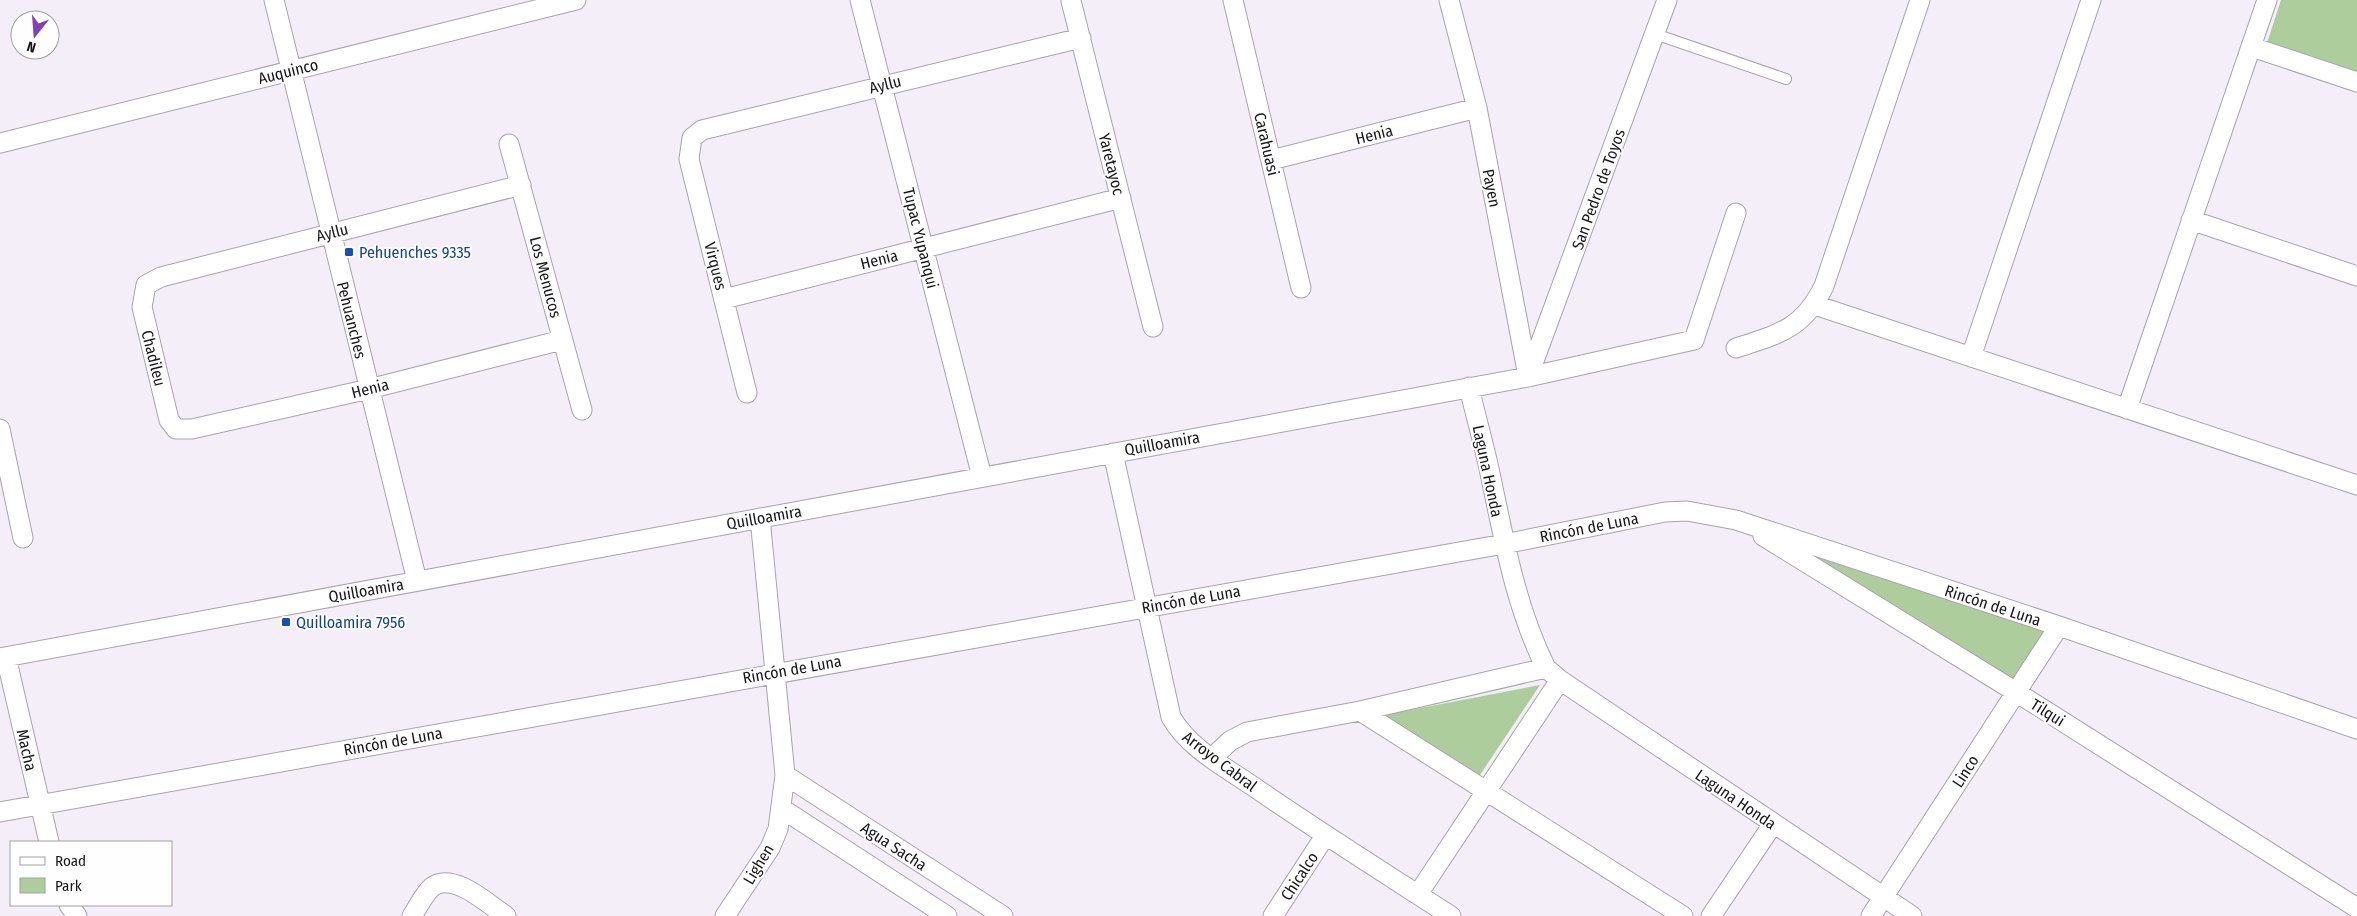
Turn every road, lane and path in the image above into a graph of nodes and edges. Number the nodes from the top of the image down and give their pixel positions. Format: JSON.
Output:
{"nodes":[{"id":1,"x":274,"y":0,"type":"edge"},
{"id":2,"x":576,"y":0,"type":"edge"},
{"id":3,"x":860,"y":0,"type":"edge"},
{"id":4,"x":1233,"y":0,"type":"edge"},
{"id":5,"x":1450,"y":0,"type":"edge"},
{"id":6,"x":1667,"y":0,"type":"edge"},
{"id":7,"x":1920,"y":0,"type":"edge"},
{"id":8,"x":2091,"y":0,"type":"edge"},
{"id":9,"x":2267,"y":0,"type":"edge"},
{"id":10,"x":1071,"y":1,"type":"edge"},
{"id":11,"x":1656,"y":34,"type":"junction"},
{"id":12,"x":1081,"y":38,"type":"junction"},
{"id":13,"x":2252,"y":48,"type":"junction"},
{"id":14,"x":291,"y":71,"type":"junction"},
{"id":15,"x":1786,"y":79,"type":"dead end"},
{"id":16,"x":2357,"y":82,"type":"edge"},
{"id":17,"x":882,"y":85,"type":"junction"},
{"id":18,"x":1477,"y":108,"type":"junction"},
{"id":19,"x":692,"y":138,"type":"joint"},
{"id":20,"x":0,"y":143,"type":"edge"},
{"id":21,"x":509,"y":144,"type":"dead end"},
{"id":22,"x":1271,"y":160,"type":"junction"},
{"id":23,"x":521,"y":185,"type":"junction"},
{"id":24,"x":1121,"y":198,"type":"junction"},
{"id":25,"x":1736,"y":213,"type":"dead end"},
{"id":26,"x":2191,"y":220,"type":"junction"},
{"id":27,"x":331,"y":233,"type":"junction"},
{"id":28,"x":924,"y":248,"type":"junction"},
{"id":29,"x":2357,"y":276,"type":"edge"},
{"id":30,"x":146,"y":285,"type":"joint"},
{"id":31,"x":1301,"y":288,"type":"dead end"},
{"id":32,"x":724,"y":298,"type":"junction"},
{"id":33,"x":1814,"y":305,"type":"junction"},
{"id":34,"x":1153,"y":327,"type":"dead end"},
{"id":35,"x":562,"y":340,"type":"junction"},
{"id":36,"x":1736,"y":348,"type":"dead end"},
{"id":37,"x":1971,"y":357,"type":"junction"},
{"id":38,"x":1528,"y":378,"type":"junction"},
{"id":39,"x":1469,"y":387,"type":"junction"},
{"id":40,"x":369,"y":388,"type":"junction"},
{"id":41,"x":747,"y":393,"type":"dead end"},
{"id":42,"x":2127,"y":409,"type":"junction"},
{"id":43,"x":582,"y":410,"type":"dead end"},
{"id":44,"x":0,"y":429,"type":"edge"},
{"id":45,"x":176,"y":429,"type":"joint"},
{"id":46,"x":1113,"y":452,"type":"junction"},
{"id":47,"x":982,"y":477,"type":"junction"},
{"id":48,"x":6,"y":478,"type":"edge"},
{"id":49,"x":2357,"y":485,"type":"edge"},
{"id":50,"x":760,"y":518,"type":"junction"},
{"id":51,"x":1736,"y":520,"type":"junction"},
{"id":52,"x":23,"y":538,"type":"dead end"},
{"id":53,"x":1504,"y":544,"type":"junction"},
{"id":54,"x":417,"y":581,"type":"junction"},
{"id":55,"x":1146,"y":607,"type":"junction"},
{"id":56,"x":2059,"y":626,"type":"junction"},
{"id":57,"x":3,"y":657,"type":"edge"},
{"id":58,"x":774,"y":672,"type":"junction"},
{"id":59,"x":1553,"y":674,"type":"junction"},
{"id":60,"x":2016,"y":692,"type":"junction"},
{"id":61,"x":1360,"y":711,"type":"junction"},
{"id":62,"x":2357,"y":729,"type":"edge"},
{"id":63,"x":1212,"y":758,"type":"junction"},
{"id":64,"x":785,"y":775,"type":"junction"},
{"id":65,"x":1486,"y":790,"type":"junction"},
{"id":66,"x":40,"y":804,"type":"junction"},
{"id":67,"x":781,"y":808,"type":"junction"},
{"id":68,"x":0,"y":812,"type":"edge"},
{"id":69,"x":1773,"y":824,"type":"junction"},
{"id":70,"x":1325,"y":836,"type":"junction"},
{"id":71,"x":49,"y":841,"type":"edge"},
{"id":72,"x":1418,"y":894,"type":"junction"},
{"id":73,"x":1883,"y":897,"type":"junction"},
{"id":74,"x":2357,"y":908,"type":"edge"},
{"id":75,"x":412,"y":916,"type":"edge"},
{"id":76,"x":506,"y":916,"type":"edge"},
{"id":77,"x":725,"y":916,"type":"edge"},
{"id":78,"x":947,"y":916,"type":"edge"},
{"id":79,"x":1003,"y":916,"type":"edge"},
{"id":80,"x":1273,"y":916,"type":"edge"},
{"id":81,"x":1451,"y":916,"type":"edge"},
{"id":82,"x":1683,"y":916,"type":"edge"},
{"id":83,"x":1711,"y":916,"type":"edge"},
{"id":84,"x":1871,"y":916,"type":"edge"},
{"id":85,"x":1912,"y":916,"type":"edge"}],
"edges":[{"from":1,"to":14,"type":"street","name":"Pehuanches"},
{"from":2,"to":14,"type":"street","name":"Auquinco"},
{"from":3,"to":17,"type":"street","name":"Tupac Yupanqui"},
{"from":4,"to":22,"type":"street","name":"Carahuasi"},
{"from":5,"to":18,"type":"street","name":"Payen"},
{"from":6,"to":11,"type":"street","name":"San Pedro de Toyos"},
{"from":7,"to":33,"type":"street"},
{"from":8,"to":37,"type":"street"},
{"from":9,"to":13,"type":"street"},
{"from":10,"to":12,"type":"street","name":"Yaretayoc"},
{"from":11,"to":15,"type":"lane"},
{"from":11,"to":38,"type":"street","name":"San Pedro de Toyos"},
{"from":12,"to":17,"type":"street","name":"Ayllu"},
{"from":12,"to":24,"type":"street","name":"Yaretayoc"},
{"from":13,"to":16,"type":"street"},
{"from":13,"to":26,"type":"street"},
{"from":14,"to":20,"type":"street","name":"Auquinco"},
{"from":14,"to":27,"type":"street","name":"Pehuanches"},
{"from":17,"to":19,"type":"street","name":"Ayllu"},
{"from":17,"to":28,"type":"street","name":"Tupac Yupanqui"},
{"from":18,"to":22,"type":"street","name":"Henia"},
{"from":18,"to":38,"type":"street","name":"Payen"},
{"from":19,"to":32,"type":"street","name":"Virques"},
{"from":21,"to":23,"type":"street","name":"Los Menucos"},
{"from":22,"to":31,"type":"street","name":"Carahuasi"},
{"from":23,"to":27,"type":"street","name":"Ayllu"},
{"from":23,"to":35,"type":"street","name":"Los Menucos"},
{"from":24,"to":28,"type":"street","name":"Henia"},
{"from":24,"to":34,"type":"street","name":"Yaretayoc"},
{"from":25,"to":38,"type":"street","name":"Quilloamira"},
{"from":26,"to":29,"type":"street"},
{"from":26,"to":42,"type":"street"},
{"from":27,"to":30,"type":"street","name":"Ayllu"},
{"from":27,"to":40,"type":"street","name":"Pehuanches"},
{"from":28,"to":32,"type":"street","name":"Henia"},
{"from":28,"to":47,"type":"street","name":"Tupac Yupanqui"},
{"from":30,"to":45,"type":"street","name":"Chadileu"},
{"from":32,"to":41,"type":"street","name":"Virques"},
{"from":33,"to":36,"type":"street"},
{"from":33,"to":37,"type":"street"},
{"from":35,"to":40,"type":"street","name":"Henia"},
{"from":35,"to":43,"type":"street","name":"Los Menucos"},
{"from":37,"to":42,"type":"street"},
{"from":38,"to":39,"type":"street","name":"Quilloamira"},
{"from":39,"to":46,"type":"street","name":"Quilloamira"},
{"from":39,"to":53,"type":"street","name":"Laguna Honda"},
{"from":40,"to":45,"type":"street","name":"Henia"},
{"from":40,"to":54,"type":"street","name":"Pehuanches"},
{"from":42,"to":49,"type":"street"},
{"from":44,"to":48,"type":"street"},
{"from":46,"to":47,"type":"street","name":"Quilloamira"},
{"from":46,"to":55,"type":"street","name":"Arroyo Cabral"},
{"from":47,"to":50,"type":"street","name":"Quilloamira"},
{"from":48,"to":52,"type":"street"},
{"from":50,"to":54,"type":"street","name":"Quilloamira"},
{"from":50,"to":58,"type":"street"},
{"from":51,"to":53,"type":"street","name":"Rincón de Luna"},
{"from":51,"to":56,"type":"street","name":"Rincón de Luna"},
{"from":51,"to":60,"type":"street","name":"Tilqui"},
{"from":53,"to":55,"type":"street","name":"Rincón de Luna"},
{"from":53,"to":59,"type":"street","name":"Laguna Honda"},
{"from":54,"to":57,"type":"street","name":"Quilloamira"},
{"from":55,"to":58,"type":"street","name":"Rincón de Luna"},
{"from":55,"to":63,"type":"street","name":"Arroyo Cabral"},
{"from":56,"to":60,"type":"street","name":"Linco"},
{"from":56,"to":62,"type":"street","name":"Rincón de Luna"},
{"from":57,"to":66,"type":"street","name":"Macha"},
{"from":58,"to":64,"type":"street"},
{"from":58,"to":66,"type":"street","name":"Rincón de Luna"},
{"from":59,"to":61,"type":"street"},
{"from":59,"to":65,"type":"street"},
{"from":59,"to":69,"type":"street","name":"Laguna Honda"},
{"from":60,"to":73,"type":"street","name":"Linco"},
{"from":60,"to":74,"type":"street","name":"Tilqui"},
{"from":61,"to":63,"type":"street"},
{"from":61,"to":65,"type":"street"},
{"from":63,"to":70,"type":"street","name":"Arroyo Cabral"},
{"from":64,"to":67,"type":"street"},
{"from":64,"to":79,"type":"street","name":"Agua Sacha"},
{"from":65,"to":72,"type":"street"},
{"from":65,"to":82,"type":"street"},
{"from":66,"to":68,"type":"street","name":"Rincón de Luna"},
{"from":66,"to":71,"type":"street","name":"Macha"},
{"from":67,"to":77,"type":"street","name":"Lighen"},
{"from":67,"to":78,"type":"street","name":"Agua Sacha"},
{"from":69,"to":73,"type":"street","name":"Laguna Honda"},
{"from":69,"to":83,"type":"street"},
{"from":70,"to":72,"type":"street","name":"Arroyo Cabral"},
{"from":70,"to":80,"type":"street","name":"Chicalco"},
{"from":72,"to":81,"type":"street","name":"Arroyo Cabral"},
{"from":73,"to":84,"type":"street","name":"Linco"},
{"from":73,"to":85,"type":"street","name":"Laguna Honda"},
{"from":75,"to":76,"type":"street"}]}
